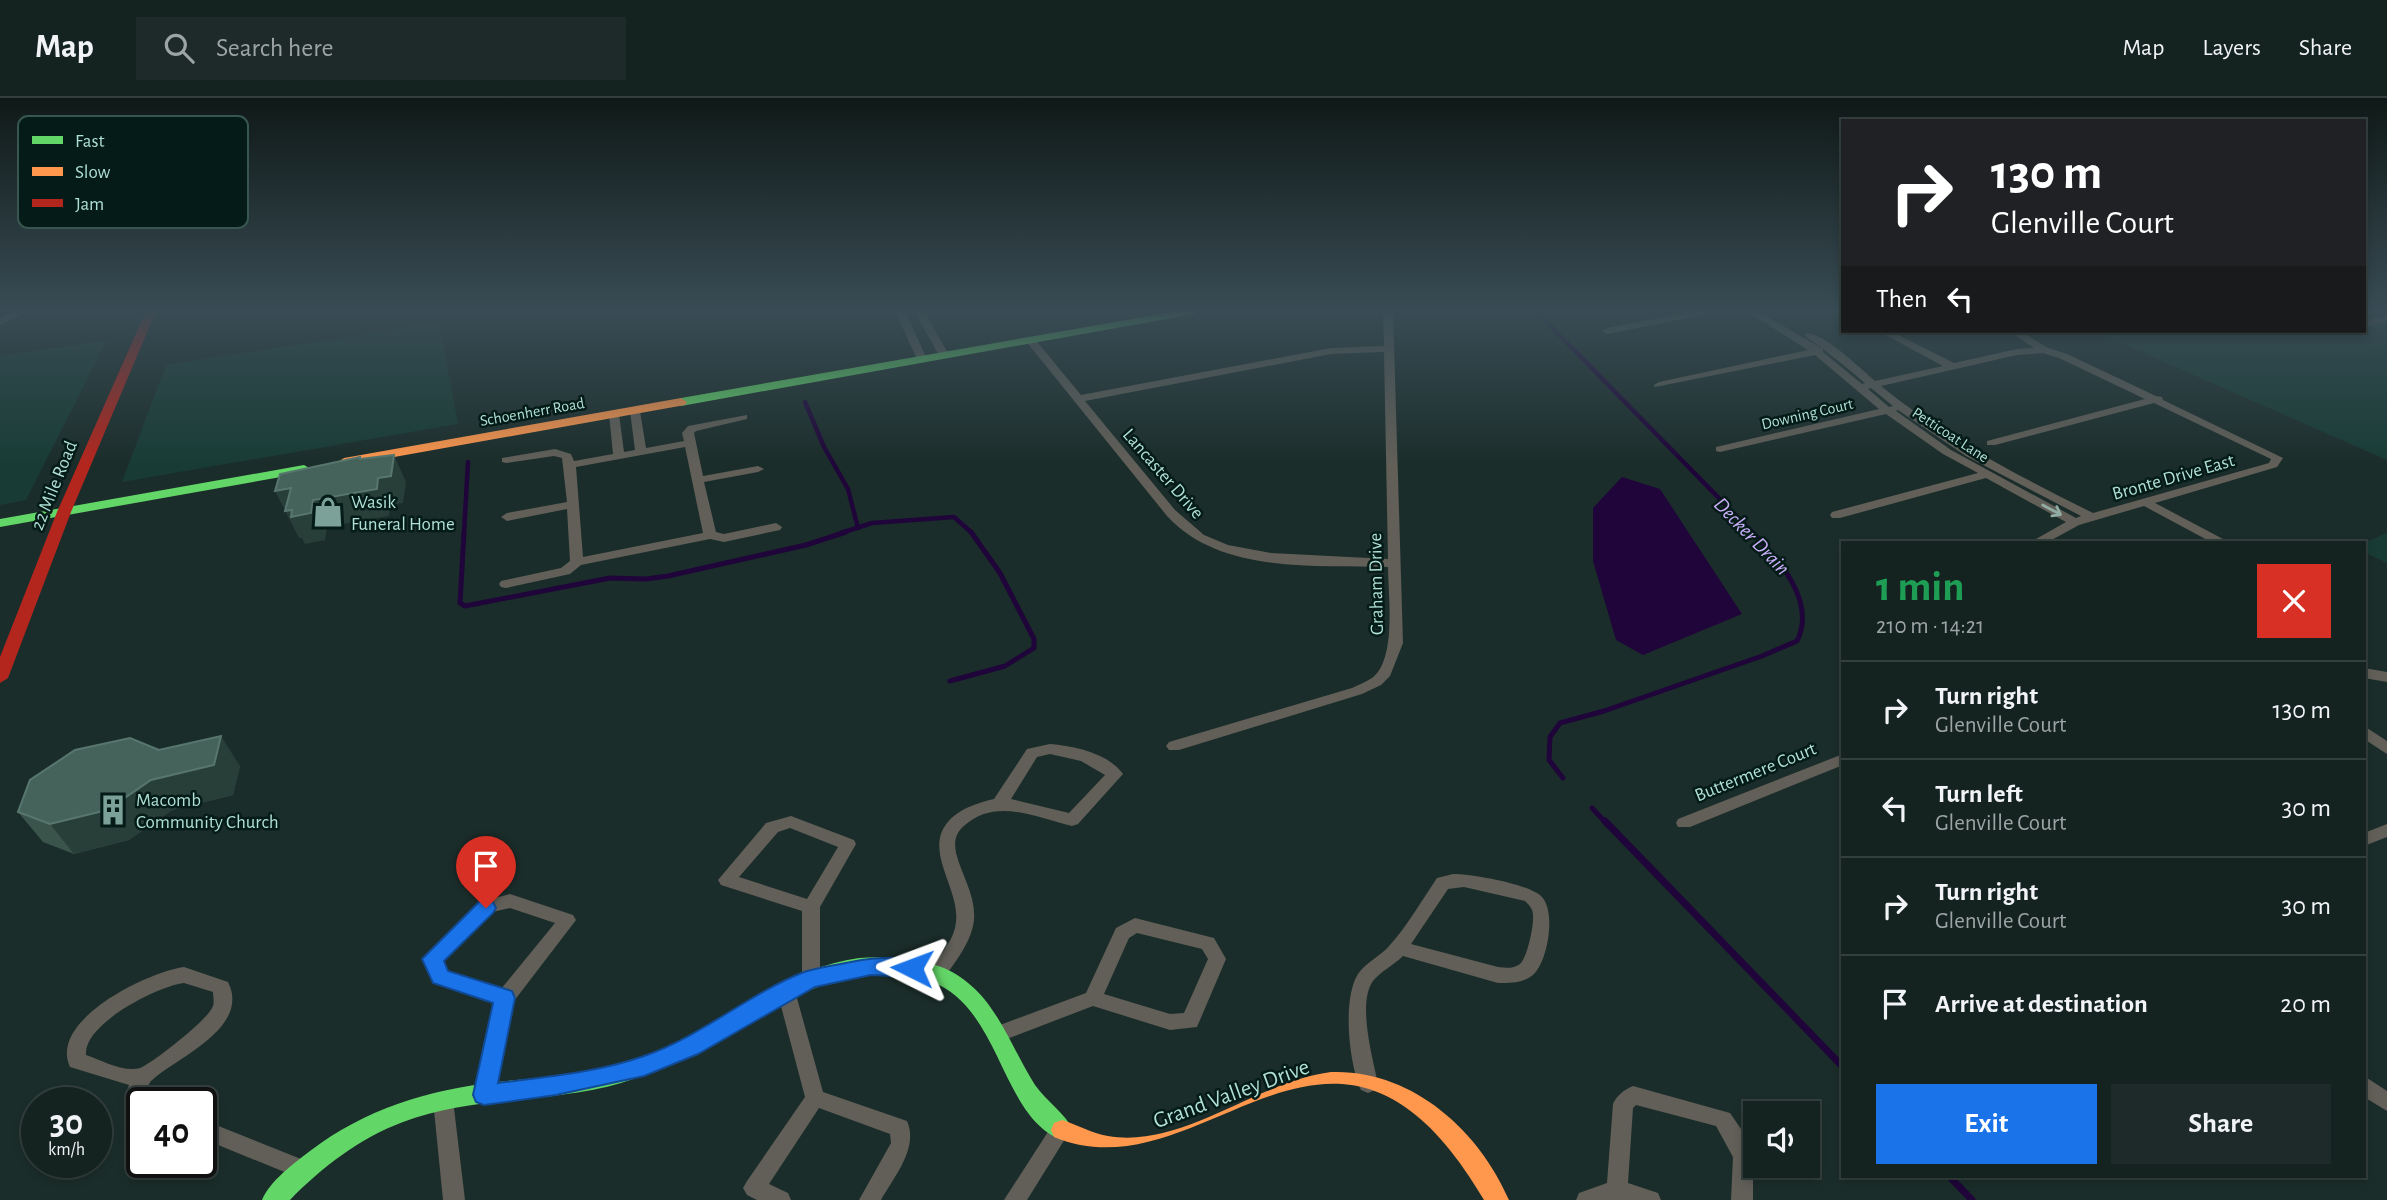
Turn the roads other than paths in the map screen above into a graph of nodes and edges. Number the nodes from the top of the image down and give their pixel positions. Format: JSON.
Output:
{"nodes":[{"id":1,"x":129,"y":362,"type":"edge"},
{"id":2,"x":903,"y":362,"type":"edge"},
{"id":3,"x":1049,"y":362,"type":"edge"},
{"id":4,"x":1271,"y":362,"type":"edge"},
{"id":5,"x":1388,"y":362,"type":"edge"},
{"id":6,"x":1763,"y":362,"type":"edge"},
{"id":7,"x":1829,"y":362,"type":"edge"},
{"id":8,"x":1848,"y":362,"type":"edge"},
{"id":9,"x":1945,"y":362,"type":"edge"},
{"id":10,"x":1973,"y":362,"type":"edge"},
{"id":11,"x":2080,"y":362,"type":"edge"},
{"id":12,"x":1954,"y":367,"type":"junction"},
{"id":13,"x":1874,"y":384,"type":"junction"},
{"id":14,"x":1659,"y":385,"type":"dead end"},
{"id":15,"x":1859,"y":388,"type":"junction"},
{"id":16,"x":1079,"y":399,"type":"junction"},
{"id":17,"x":2158,"y":399,"type":"junction"},
{"id":18,"x":1901,"y":408,"type":"junction"},
{"id":19,"x":1887,"y":410,"type":"junction"},
{"id":20,"x":635,"y":411,"type":"junction"},
{"id":21,"x":614,"y":414,"type":"junction"},
{"id":22,"x":743,"y":417,"type":"dead end"},
{"id":23,"x":690,"y":443,"type":"junction"},
{"id":24,"x":1991,"y":443,"type":"dead end"},
{"id":25,"x":1720,"y":449,"type":"dead end"},
{"id":26,"x":641,"y":452,"type":"junction"},
{"id":27,"x":619,"y":457,"type":"junction"},
{"id":28,"x":506,"y":460,"type":"dead end"},
{"id":29,"x":570,"y":465,"type":"junction"},
{"id":30,"x":758,"y":469,"type":"dead end"},
{"id":31,"x":2000,"y":471,"type":"junction"},
{"id":32,"x":1986,"y":475,"type":"junction"},
{"id":33,"x":698,"y":480,"type":"junction"},
{"id":34,"x":2147,"y":503,"type":"junction"},
{"id":35,"x":573,"y":504,"type":"junction"},
{"id":36,"x":64,"y":512,"type":"junction"},
{"id":37,"x":1836,"y":516,"type":"dead end"},
{"id":38,"x":506,"y":517,"type":"dead end"},
{"id":39,"x":2092,"y":517,"type":"junction"},
{"id":40,"x":2075,"y":522,"type":"junction"},
{"id":41,"x":0,"y":523,"type":"edge"},
{"id":42,"x":776,"y":527,"type":"dead end"},
{"id":43,"x":710,"y":535,"type":"junction"},
{"id":44,"x":2042,"y":541,"type":"edge"},
{"id":45,"x":2217,"y":541,"type":"edge"},
{"id":46,"x":578,"y":562,"type":"junction"},
{"id":47,"x":1395,"y":563,"type":"junction"},
{"id":48,"x":506,"y":584,"type":"dead end"},
{"id":49,"x":2366,"y":673,"type":"edge"},
{"id":50,"x":2387,"y":677,"type":"edge"},
{"id":51,"x":0,"y":678,"type":"edge"},
{"id":52,"x":2366,"y":733,"type":"edge"},
{"id":53,"x":1174,"y":746,"type":"dead end"},
{"id":54,"x":2387,"y":749,"type":"edge"},
{"id":55,"x":1841,"y":760,"type":"edge"},
{"id":56,"x":1000,"y":803,"type":"junction"},
{"id":57,"x":1684,"y":823,"type":"dead end"},
{"id":58,"x":2387,"y":830,"type":"edge"},
{"id":59,"x":2366,"y":839,"type":"edge"},
{"id":60,"x":811,"y":907,"type":"junction"},
{"id":61,"x":1399,"y":948,"type":"junction"},
{"id":62,"x":937,"y":974,"type":"junction"},
{"id":63,"x":811,"y":979,"type":"junction"},
{"id":64,"x":786,"y":991,"type":"junction"},
{"id":65,"x":505,"y":998,"type":"junction"},
{"id":66,"x":1093,"y":998,"type":"junction"},
{"id":67,"x":999,"y":1034,"type":"junction"},
{"id":68,"x":141,"y":1077,"type":"junction"},
{"id":69,"x":1368,"y":1084,"type":"junction"},
{"id":70,"x":2366,"y":1086,"type":"edge"},
{"id":71,"x":138,"y":1087,"type":"edge"},
{"id":72,"x":484,"y":1095,"type":"junction"},
{"id":73,"x":815,"y":1098,"type":"junction"},
{"id":74,"x":443,"y":1100,"type":"junction"},
{"id":75,"x":2387,"y":1102,"type":"edge"},
{"id":76,"x":1060,"y":1131,"type":"junction"},
{"id":77,"x":217,"y":1135,"type":"edge"},
{"id":78,"x":304,"y":1170,"type":"junction"},
{"id":79,"x":1617,"y":1189,"type":"junction"},
{"id":80,"x":274,"y":1200,"type":"edge"},
{"id":81,"x":454,"y":1200,"type":"edge"},
{"id":82,"x":780,"y":1200,"type":"edge"},
{"id":83,"x":870,"y":1200,"type":"edge"},
{"id":84,"x":1015,"y":1200,"type":"edge"},
{"id":85,"x":1497,"y":1200,"type":"edge"},
{"id":86,"x":1587,"y":1200,"type":"edge"},
{"id":87,"x":1650,"y":1200,"type":"edge"},
{"id":88,"x":1742,"y":1200,"type":"edge"}],
"edges":[{"from":1,"to":36,"type":"street","name":"22 Mile Road"},
{"from":2,"to":20,"type":"street","name":"Schoenherr Road"},
{"from":3,"to":16,"type":"street","name":"Lancaster Drive"},
{"from":4,"to":16,"type":"street"},
{"from":5,"to":47,"type":"street","name":"Graham Drive"},
{"from":6,"to":14,"type":"street"},
{"from":7,"to":15,"type":"street","name":"Petticoat Lane"},
{"from":8,"to":13,"type":"street","name":"Petticoat Lane"},
{"from":9,"to":12,"type":"street"},
{"from":10,"to":12,"type":"street"},
{"from":11,"to":17,"type":"street"},
{"from":12,"to":13,"type":"street"},
{"from":13,"to":15,"type":"street"},
{"from":13,"to":18,"type":"street","name":"Petticoat Lane"},
{"from":15,"to":19,"type":"street","name":"Petticoat Lane"},
{"from":16,"to":47,"type":"street","name":"Lancaster Drive"},
{"from":17,"to":24,"type":"street"},
{"from":17,"to":34,"type":"street","name":"Bronte Drive East"},
{"from":18,"to":19,"type":"street","name":"Downing Court"},
{"from":18,"to":31,"type":"street","name":"Petticoat Lane"},
{"from":19,"to":25,"type":"street","name":"Downing Court"},
{"from":19,"to":32,"type":"street","name":"Petticoat Lane"},
{"from":20,"to":21,"type":"street","name":"Schoenherr Road"},
{"from":20,"to":26,"type":"street"},
{"from":21,"to":27,"type":"street"},
{"from":21,"to":36,"type":"street","name":"Schoenherr Road"},
{"from":22,"to":23,"type":"street"},
{"from":23,"to":26,"type":"street"},
{"from":23,"to":33,"type":"street"},
{"from":26,"to":27,"type":"street"},
{"from":27,"to":29,"type":"street"},
{"from":28,"to":29,"type":"street"},
{"from":29,"to":35,"type":"street"},
{"from":30,"to":33,"type":"street"},
{"from":31,"to":32,"type":"street"},
{"from":31,"to":39,"type":"street","name":"Petticoat Lane"},
{"from":32,"to":37,"type":"street"},
{"from":32,"to":40,"type":"street","name":"Petticoat Lane","one_way":true},
{"from":33,"to":43,"type":"street"},
{"from":34,"to":39,"type":"street","name":"Bronte Drive East"},
{"from":34,"to":45,"type":"street"},
{"from":35,"to":38,"type":"street"},
{"from":35,"to":46,"type":"street"},
{"from":36,"to":41,"type":"street","name":"Schoenherr Road"},
{"from":36,"to":51,"type":"street","name":"22 Mile Road"},
{"from":39,"to":40,"type":"street","name":"Bronte Drive East"},
{"from":40,"to":44,"type":"street","name":"Bronte Drive East"},
{"from":42,"to":43,"type":"street"},
{"from":43,"to":46,"type":"street"},
{"from":46,"to":48,"type":"street"},
{"from":47,"to":53,"type":"street","name":"Graham Drive"},
{"from":49,"to":50,"type":"street"},
{"from":52,"to":54,"type":"street"},
{"from":55,"to":57,"type":"street","name":"Buttermere Court"},
{"from":56,"to":56,"type":"street"},
{"from":56,"to":62,"type":"street"},
{"from":58,"to":59,"type":"street"},
{"from":60,"to":60,"type":"street"},
{"from":60,"to":63,"type":"street"},
{"from":61,"to":61,"type":"street"},
{"from":61,"to":69,"type":"street"},
{"from":62,"to":63,"type":"street","name":"Grand Valley Drive"},
{"from":62,"to":67,"type":"street","name":"Grand Valley Drive"},
{"from":63,"to":64,"type":"street","name":"Grand Valley Drive"},
{"from":64,"to":72,"type":"street","name":"Grand Valley Drive"},
{"from":64,"to":73,"type":"street"},
{"from":65,"to":65,"type":"street"},
{"from":65,"to":72,"type":"street"},
{"from":66,"to":66,"type":"street"},
{"from":66,"to":67,"type":"street"},
{"from":67,"to":76,"type":"street","name":"Grand Valley Drive"},
{"from":68,"to":68,"type":"street"},
{"from":68,"to":71,"type":"street"},
{"from":69,"to":76,"type":"street","name":"Grand Valley Drive"},
{"from":69,"to":85,"type":"street","name":"Grand Valley Drive"},
{"from":70,"to":75,"type":"street"},
{"from":72,"to":74,"type":"street","name":"Grand Valley Drive"},
{"from":73,"to":82,"type":"street"},
{"from":73,"to":83,"type":"street"},
{"from":74,"to":78,"type":"street","name":"Grand Valley Drive"},
{"from":74,"to":81,"type":"street"},
{"from":76,"to":84,"type":"street"},
{"from":77,"to":78,"type":"street"},
{"from":78,"to":80,"type":"street","name":"Grand Valley Drive"},
{"from":79,"to":86,"type":"street"},
{"from":79,"to":87,"type":"street"},
{"from":79,"to":88,"type":"street"}]}
